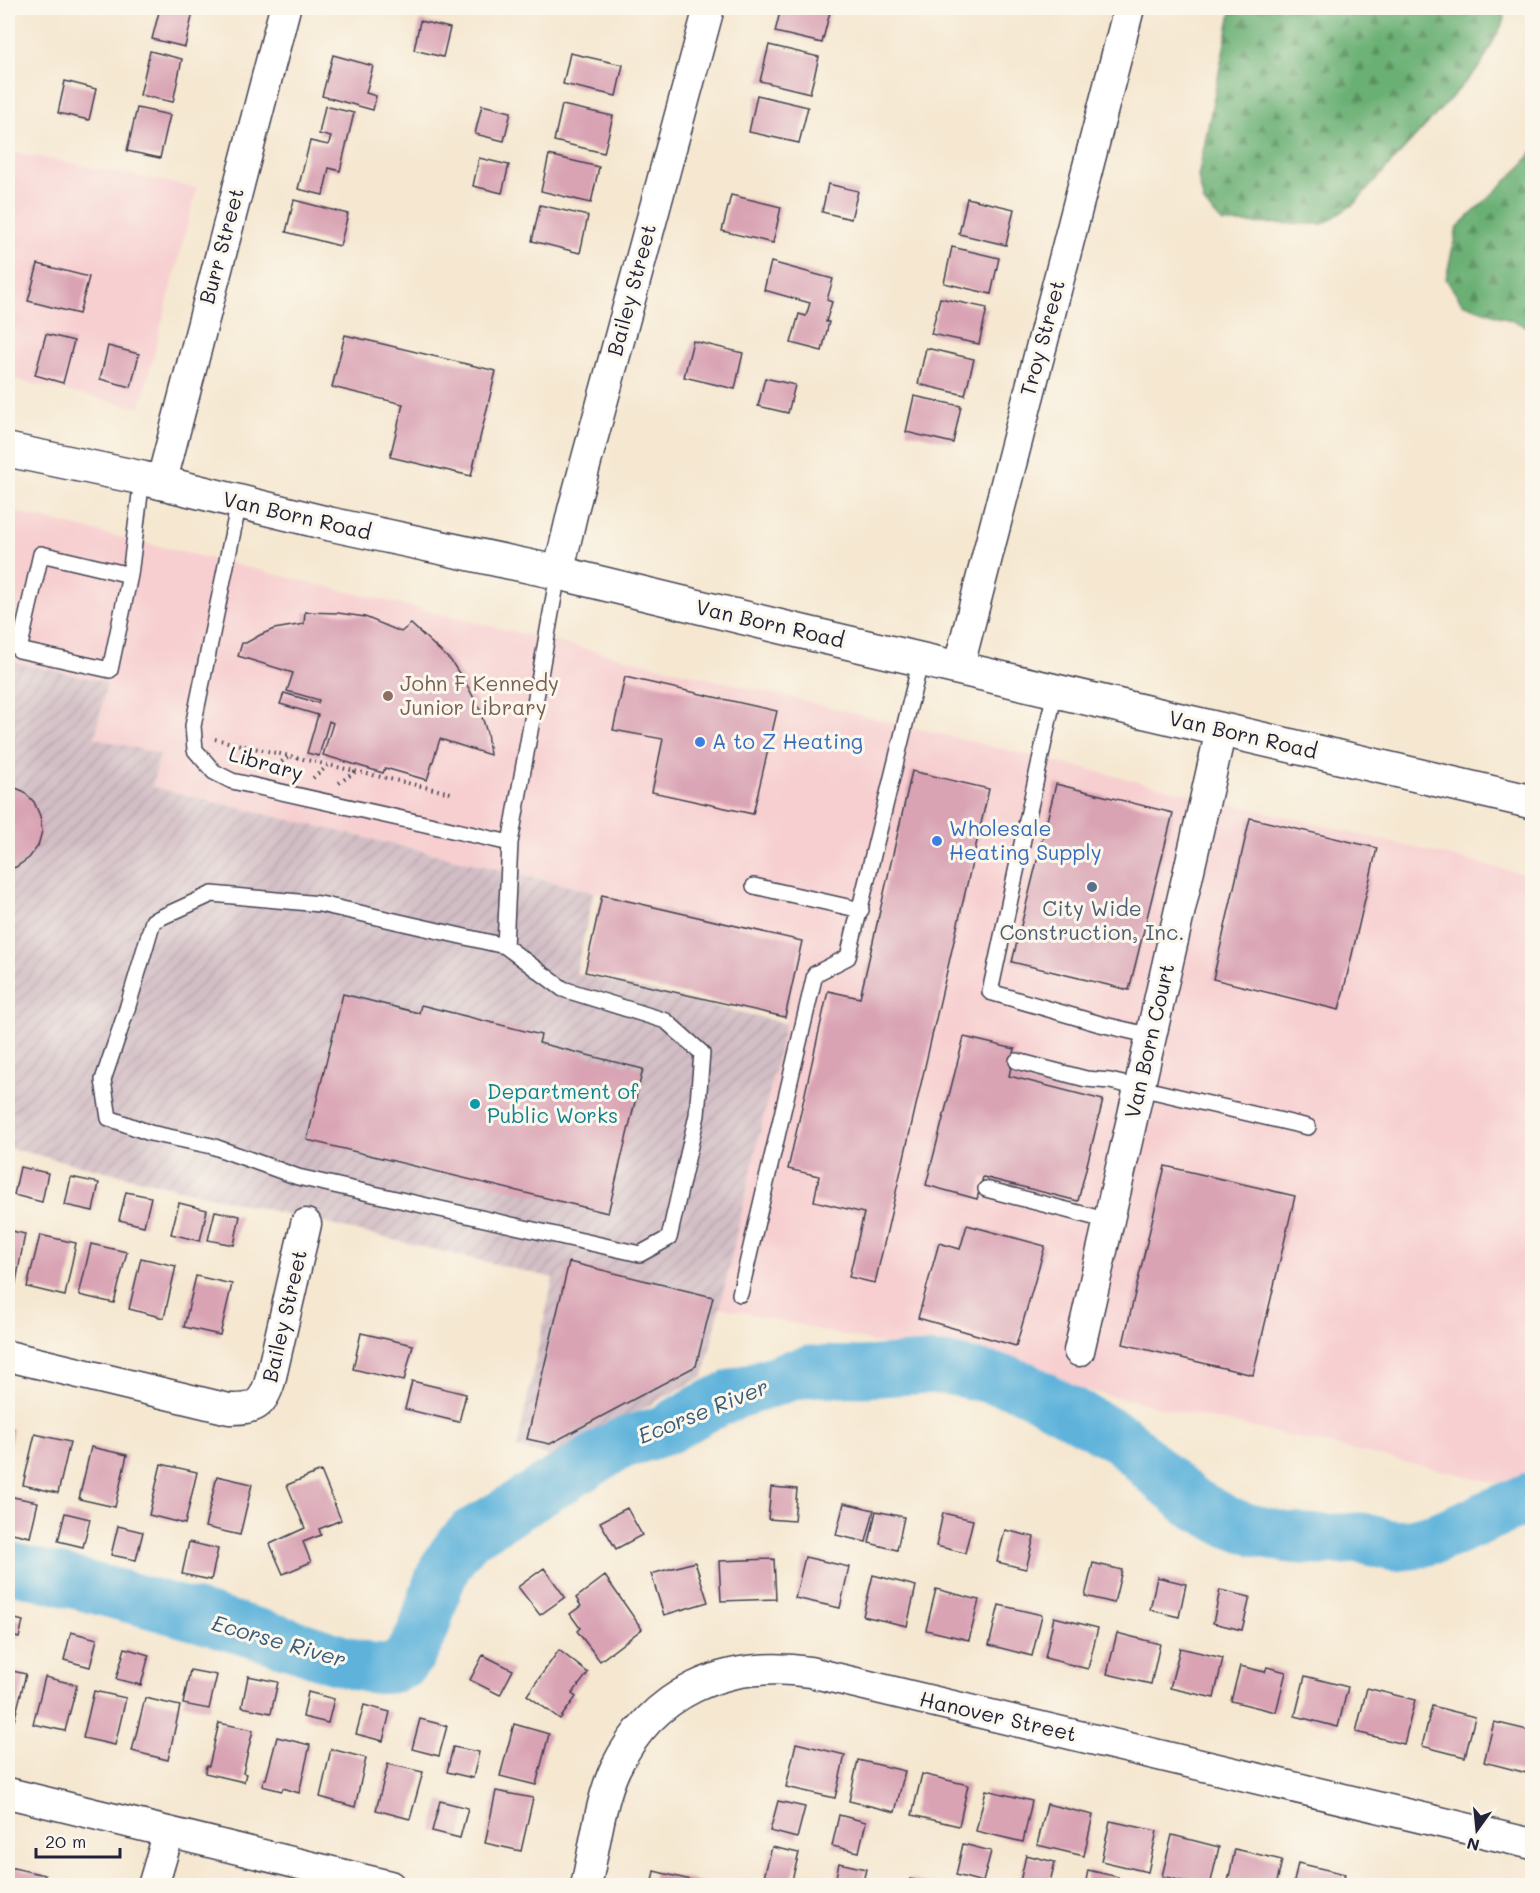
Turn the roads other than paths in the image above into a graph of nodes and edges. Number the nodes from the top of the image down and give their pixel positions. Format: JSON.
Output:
{"nodes":[{"id":1,"x":285,"y":8,"type":"edge"},
{"id":2,"x":709,"y":8,"type":"edge"},
{"id":3,"x":1129,"y":8,"type":"edge"},
{"id":4,"x":8,"y":450,"type":"edge"},
{"id":5,"x":151,"y":481,"type":"junction"},
{"id":6,"x":239,"y":502,"type":"junction"},
{"id":7,"x":558,"y":574,"type":"junction"},
{"id":8,"x":130,"y":575,"type":"junction"},
{"id":9,"x":921,"y":660,"type":"junction"},
{"id":10,"x":958,"y":669,"type":"junction"},
{"id":11,"x":1054,"y":692,"type":"junction"},
{"id":12,"x":1221,"y":730,"type":"junction"},
{"id":13,"x":1533,"y":802,"type":"edge"},
{"id":14,"x":510,"y":843,"type":"junction"},
{"id":15,"x":754,"y":886,"type":"dead end"},
{"id":16,"x":861,"y":910,"type":"junction"},
{"id":17,"x":505,"y":946,"type":"junction"},
{"id":18,"x":1152,"y":1036,"type":"junction"},
{"id":19,"x":1017,"y":1061,"type":"dead end"},
{"id":20,"x":1139,"y":1088,"type":"junction"},
{"id":21,"x":1308,"y":1127,"type":"dead end"},
{"id":22,"x":986,"y":1189,"type":"dead end"},
{"id":23,"x":1109,"y":1221,"type":"junction"},
{"id":24,"x":306,"y":1224,"type":"dead end"},
{"id":25,"x":740,"y":1293,"type":"dead end"},
{"id":26,"x":1079,"y":1351,"type":"dead end"},
{"id":27,"x":8,"y":1356,"type":"edge"},
{"id":28,"x":8,"y":1793,"type":"edge"},
{"id":29,"x":169,"y":1832,"type":"junction"},
{"id":30,"x":1533,"y":1844,"type":"edge"},
{"id":31,"x":153,"y":1886,"type":"edge"},
{"id":32,"x":390,"y":1886,"type":"edge"},
{"id":33,"x":586,"y":1886,"type":"edge"}],
"edges":[{"from":1,"to":5,"type":"street","name":"Burr Street"},
{"from":2,"to":7,"type":"street","name":"Bailey Street"},
{"from":3,"to":10,"type":"street","name":"Troy Street"},
{"from":4,"to":5,"type":"main road","name":"Van Born Road"},
{"from":5,"to":6,"type":"main road","name":"Van Born Road"},
{"from":5,"to":8,"type":"lane"},
{"from":6,"to":7,"type":"main road","name":"Van Born Road"},
{"from":6,"to":14,"type":"lane","name":"Library"},
{"from":7,"to":9,"type":"main road","name":"Van Born Road"},
{"from":7,"to":14,"type":"lane"},
{"from":8,"to":8,"type":"lane"},
{"from":9,"to":10,"type":"main road","name":"Van Born Road"},
{"from":9,"to":16,"type":"lane"},
{"from":10,"to":11,"type":"main road","name":"Van Born Road"},
{"from":11,"to":12,"type":"main road","name":"Van Born Road"},
{"from":11,"to":18,"type":"lane"},
{"from":12,"to":13,"type":"main road","name":"Van Born Road"},
{"from":12,"to":18,"type":"street","name":"Van Born Court"},
{"from":14,"to":17,"type":"lane"},
{"from":15,"to":16,"type":"lane"},
{"from":16,"to":25,"type":"lane"},
{"from":17,"to":17,"type":"lane"},
{"from":18,"to":20,"type":"street","name":"Van Born Court"},
{"from":19,"to":20,"type":"lane"},
{"from":20,"to":21,"type":"lane"},
{"from":20,"to":23,"type":"street","name":"Van Born Court"},
{"from":22,"to":23,"type":"lane"},
{"from":23,"to":26,"type":"street","name":"Van Born Court"},
{"from":24,"to":27,"type":"street","name":"Bailey Street"},
{"from":28,"to":29,"type":"street"},
{"from":29,"to":31,"type":"street"},
{"from":29,"to":32,"type":"street"},
{"from":30,"to":33,"type":"street","name":"Hanover Street"}]}
